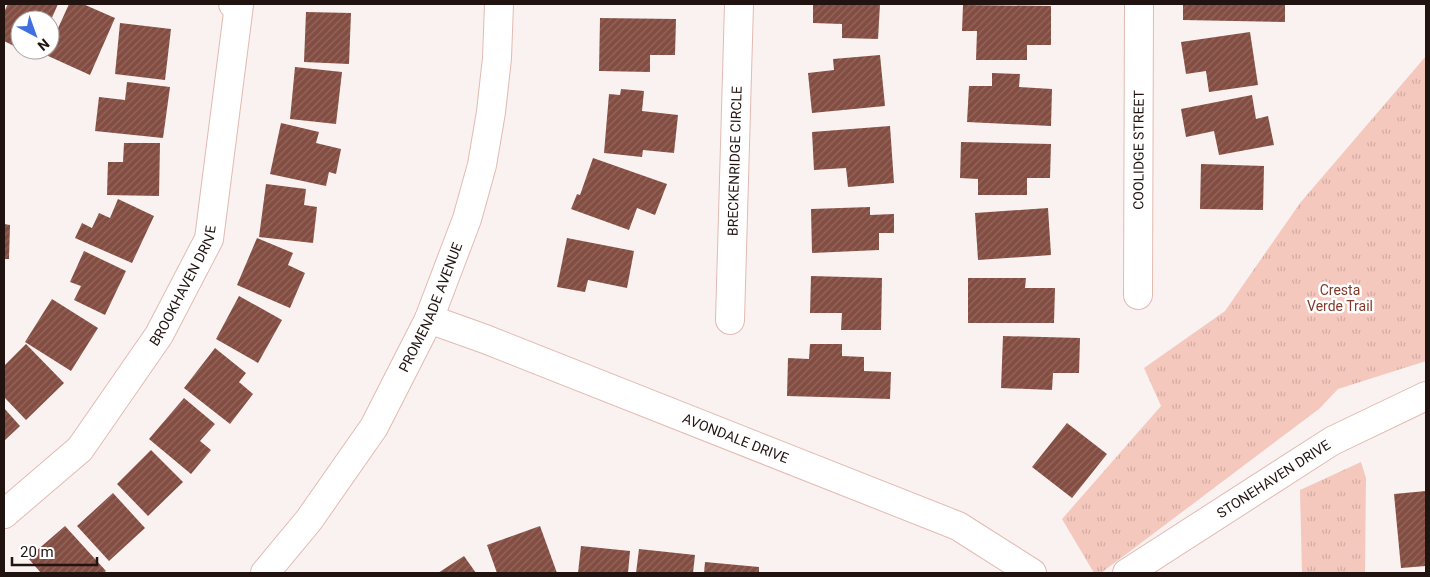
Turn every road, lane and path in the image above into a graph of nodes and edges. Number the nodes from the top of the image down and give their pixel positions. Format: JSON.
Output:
{"nodes":[{"id":1,"x":233,"y":4,"type":"edge"},
{"id":2,"x":499,"y":4,"type":"edge"},
{"id":3,"x":739,"y":4,"type":"edge"},
{"id":4,"x":1139,"y":4,"type":"edge"},
{"id":5,"x":1138,"y":295,"type":"dead end"},
{"id":6,"x":430,"y":319,"type":"junction"},
{"id":7,"x":730,"y":320,"type":"dead end"},
{"id":8,"x":1426,"y":396,"type":"edge"},
{"id":9,"x":4,"y":514,"type":"edge"},
{"id":10,"x":266,"y":573,"type":"edge"},
{"id":11,"x":1032,"y":573,"type":"edge"},
{"id":12,"x":1126,"y":573,"type":"edge"}],
"edges":[{"from":1,"to":9,"type":"street","name":"BROOKHAVEN DRIVE"},
{"from":2,"to":6,"type":"street","name":"PROMENADE AVENUE"},
{"from":3,"to":7,"type":"street","name":"BRECKENRIDGE CIRCLE"},
{"from":4,"to":5,"type":"street","name":"COOLIDGE STREET"},
{"from":6,"to":10,"type":"street","name":"PROMENADE AVENUE"},
{"from":6,"to":11,"type":"street","name":"AVONDALE DRIVE"},
{"from":8,"to":12,"type":"street","name":"STONEHAVEN DRIVE"}]}
